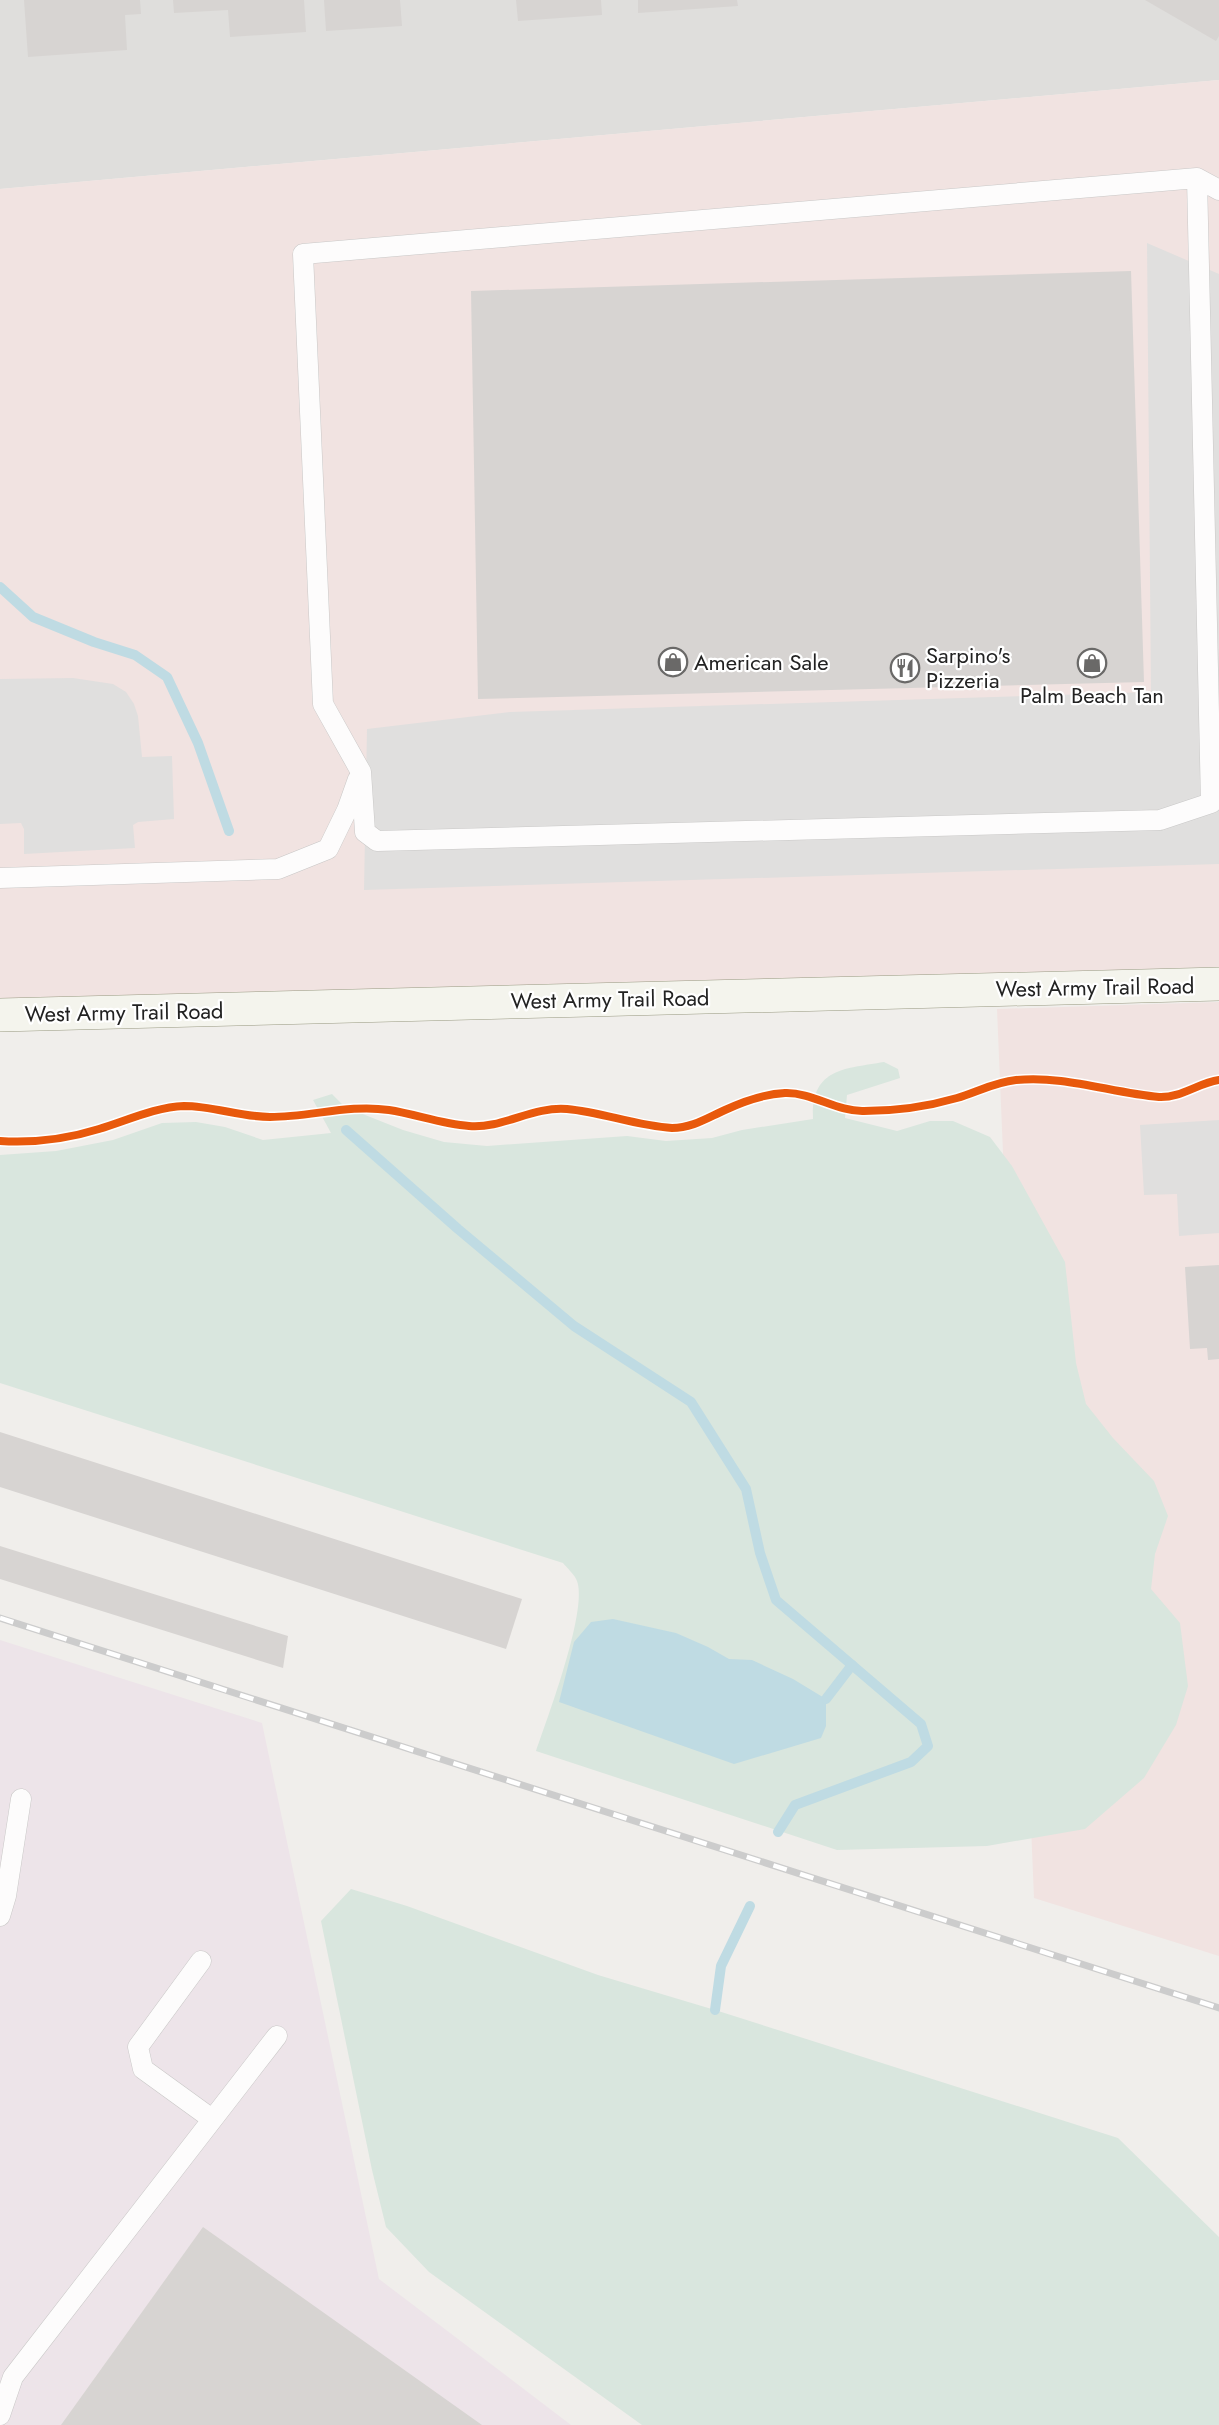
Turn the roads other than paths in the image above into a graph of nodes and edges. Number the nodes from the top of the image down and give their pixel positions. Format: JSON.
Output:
{"nodes":[{"id":1,"x":1197,"y":178,"type":"junction"},
{"id":2,"x":1219,"y":190,"type":"edge"},
{"id":3,"x":1214,"y":651,"type":"edge"},
{"id":4,"x":361,"y":772,"type":"junction"},
{"id":5,"x":0,"y":878,"type":"edge"},
{"id":6,"x":1219,"y":984,"type":"edge"},
{"id":7,"x":0,"y":1015,"type":"edge"},
{"id":8,"x":21,"y":1799,"type":"dead end"},
{"id":9,"x":0,"y":1916,"type":"edge"},
{"id":10,"x":201,"y":1961,"type":"dead end"},
{"id":11,"x":277,"y":2036,"type":"dead end"},
{"id":12,"x":212,"y":2119,"type":"junction"},
{"id":13,"x":0,"y":2415,"type":"edge"}],
"edges":[{"from":1,"to":2,"type":"lane"},
{"from":1,"to":3,"type":"lane"},
{"from":1,"to":4,"type":"lane"},
{"from":3,"to":4,"type":"lane"},
{"from":4,"to":5,"type":"lane"},
{"from":6,"to":7,"type":"main road","name":"West Army Trail Road"},
{"from":8,"to":9,"type":"lane"},
{"from":10,"to":12,"type":"lane"},
{"from":11,"to":12,"type":"lane"},
{"from":12,"to":13,"type":"lane"}]}
